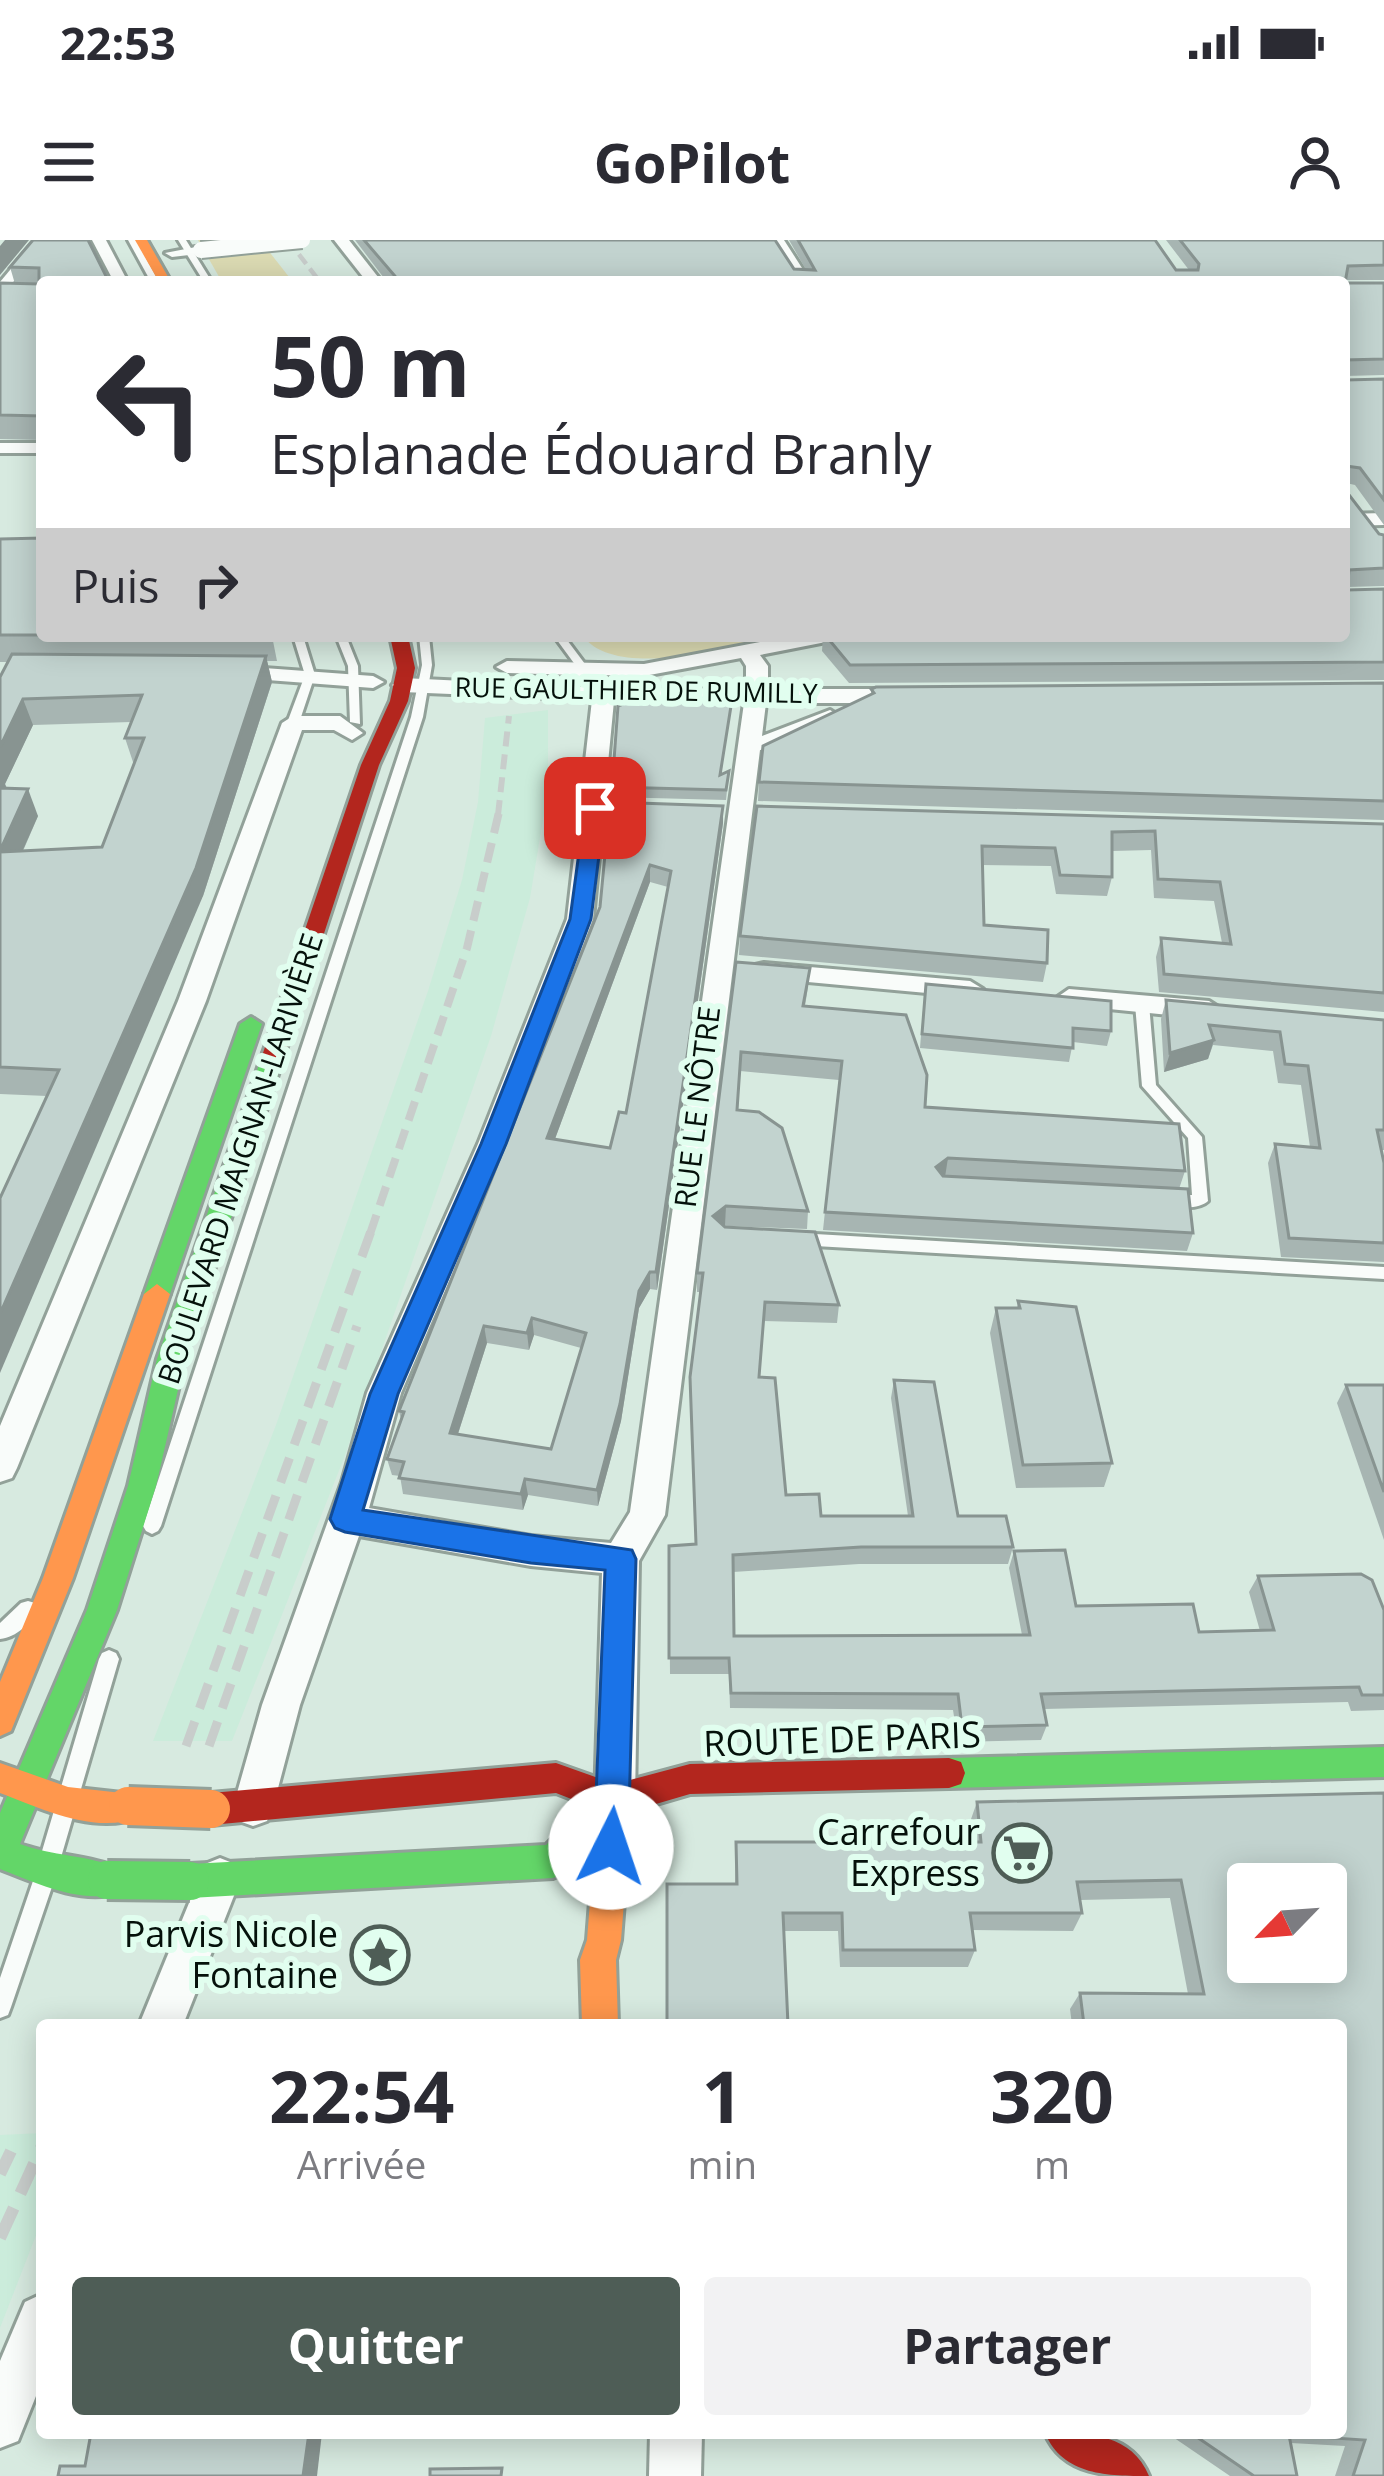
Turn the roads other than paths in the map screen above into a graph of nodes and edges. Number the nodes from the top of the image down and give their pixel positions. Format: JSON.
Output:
{"nodes":[{"id":1,"x":99,"y":240,"type":"edge"},
{"id":2,"x":132,"y":240,"type":"edge"},
{"id":3,"x":141,"y":240,"type":"edge"},
{"id":4,"x":302,"y":240,"type":"edge"},
{"id":5,"x":341,"y":240,"type":"edge"},
{"id":6,"x":777,"y":240,"type":"edge"},
{"id":7,"x":43,"y":241,"type":"edge"},
{"id":8,"x":21,"y":242,"type":"edge"},
{"id":9,"x":182,"y":247,"type":"edge"},
{"id":10,"x":118,"y":276,"type":"edge"},
{"id":11,"x":152,"y":276,"type":"edge"},
{"id":12,"x":162,"y":276,"type":"edge"},
{"id":13,"x":204,"y":276,"type":"edge"},
{"id":14,"x":370,"y":276,"type":"edge"},
{"id":15,"x":800,"y":276,"type":"edge"},
{"id":16,"x":0,"y":295,"type":"edge"},
{"id":17,"x":21,"y":298,"type":"edge"},
{"id":18,"x":0,"y":448,"type":"edge"},
{"id":19,"x":36,"y":448,"type":"edge"},
{"id":20,"x":1361,"y":515,"type":"edge"},
{"id":21,"x":1384,"y":545,"type":"edge"},
{"id":22,"x":300,"y":642,"type":"edge"},
{"id":23,"x":344,"y":642,"type":"edge"},
{"id":24,"x":368,"y":642,"type":"edge"},
{"id":25,"x":402,"y":642,"type":"edge"},
{"id":26,"x":423,"y":642,"type":"edge"},
{"id":27,"x":797,"y":642,"type":"edge"},
{"id":28,"x":569,"y":650,"type":"edge"},
{"id":29,"x":748,"y":652,"type":"junction"},
{"id":30,"x":202,"y":671,"type":"edge"},
{"id":31,"x":310,"y":675,"type":"junction"},
{"id":32,"x":416,"y":675,"type":"junction"},
{"id":33,"x":368,"y":676,"type":"junction"},
{"id":34,"x":602,"y":694,"type":"junction"},
{"id":35,"x":942,"y":695,"type":"edge"},
{"id":36,"x":754,"y":696,"type":"junction"},
{"id":37,"x":868,"y":696,"type":"junction"},
{"id":38,"x":293,"y":723,"type":"junction"},
{"id":39,"x":354,"y":728,"type":"junction"},
{"id":40,"x":747,"y":744,"type":"junction"},
{"id":41,"x":725,"y":812,"type":"junction"},
{"id":42,"x":777,"y":814,"type":"edge"},
{"id":43,"x":320,"y":827,"type":"dead end"},
{"id":44,"x":717,"y":967,"type":"junction"},
{"id":45,"x":1006,"y":992,"type":"edge"},
{"id":46,"x":1052,"y":996,"type":"edge"},
{"id":47,"x":258,"y":1004,"type":"dead end"},
{"id":48,"x":1142,"y":1004,"type":"junction"},
{"id":49,"x":1230,"y":1012,"type":"edge"},
{"id":50,"x":1154,"y":1198,"type":"edge"},
{"id":51,"x":773,"y":1238,"type":"edge"},
{"id":52,"x":1384,"y":1273,"type":"edge"},
{"id":53,"x":0,"y":1468,"type":"edge"},
{"id":54,"x":345,"y":1519,"type":"junction"},
{"id":55,"x":144,"y":1550,"type":"dead end"},
{"id":56,"x":621,"y":1559,"type":"junction"},
{"id":57,"x":58,"y":1578,"type":"junction"},
{"id":58,"x":0,"y":1631,"type":"edge"},
{"id":59,"x":116,"y":1637,"type":"dead end"},
{"id":60,"x":0,"y":1721,"type":"edge"},
{"id":61,"x":1384,"y":1762,"type":"edge"},
{"id":62,"x":0,"y":1778,"type":"edge"},
{"id":63,"x":30,"y":1789,"type":"junction"},
{"id":64,"x":615,"y":1800,"type":"junction"},
{"id":65,"x":68,"y":1803,"type":"junction"},
{"id":66,"x":253,"y":1807,"type":"junction"},
{"id":67,"x":0,"y":1851,"type":"edge"},
{"id":68,"x":44,"y":1870,"type":"junction"},
{"id":69,"x":205,"y":1880,"type":"junction"},
{"id":70,"x":0,"y":2007,"type":"edge"},
{"id":71,"x":163,"y":2019,"type":"edge"},
{"id":72,"x":600,"y":2019,"type":"edge"},
{"id":73,"x":36,"y":2334,"type":"edge"},
{"id":74,"x":0,"y":2423,"type":"edge"},
{"id":75,"x":676,"y":2439,"type":"edge"},
{"id":76,"x":675,"y":2476,"type":"edge"}],
"edges":[{"from":1,"to":10,"type":"street"},
{"from":2,"to":11,"type":"lane"},
{"from":3,"to":12,"type":"main road"},
{"from":4,"to":9,"type":"street","bridge":true},
{"from":5,"to":14,"type":"street"},
{"from":6,"to":15,"type":"street"},
{"from":7,"to":8,"type":"street"},
{"from":7,"to":16,"type":"street"},
{"from":9,"to":13,"type":"lane"},
{"from":16,"to":17,"type":"street"},
{"from":18,"to":19,"type":"street"},
{"from":20,"to":21,"type":"street"},
{"from":22,"to":31,"type":"lane"},
{"from":23,"to":33,"type":"lane"},
{"from":24,"to":33,"type":"main road"},
{"from":25,"to":32,"type":"main road"},
{"from":26,"to":32,"type":"lane"},
{"from":27,"to":29,"type":"street"},
{"from":28,"to":29,"type":"street"},
{"from":28,"to":32,"type":"street"},
{"from":28,"to":34,"type":"street"},
{"from":29,"to":36,"type":"street","name":"RUE LE NÔTRE"},
{"from":30,"to":31,"type":"street"},
{"from":31,"to":33,"type":"street"},
{"from":31,"to":38,"type":"lane"},
{"from":32,"to":33,"type":"main road"},
{"from":32,"to":34,"type":"street","name":"RUE GAULTHIER DE RUMILLY"},
{"from":32,"to":55,"type":"lane"},
{"from":32,"to":63,"type":"main road","name":"BOULEVARD MAIGNAN-LARIVIÈRE"},
{"from":33,"to":39,"type":"main road"},
{"from":34,"to":36,"type":"street","name":"RUE GAULTHIER DE RUMILLY"},
{"from":34,"to":54,"type":"street"},
{"from":35,"to":37,"type":"street","name":"RUE GAULTHIER DE RUMILLY"},
{"from":36,"to":37,"type":"street","name":"RUE GAULTHIER DE RUMILLY"},
{"from":36,"to":40,"type":"street","name":"RUE LE NÔTRE"},
{"from":37,"to":40,"type":"street","name":"RUE GAULTHIER DE RUMILLY"},
{"from":38,"to":39,"type":"street"},
{"from":38,"to":53,"type":"street"},
{"from":39,"to":43,"type":"main road"},
{"from":40,"to":41,"type":"street","name":"RUE LE NÔTRE"},
{"from":41,"to":42,"type":"street"},
{"from":41,"to":44,"type":"street","name":"RUE LE NÔTRE"},
{"from":44,"to":45,"type":"street"},
{"from":44,"to":56,"type":"street","name":"RUE LE NÔTRE"},
{"from":46,"to":48,"type":"street"},
{"from":47,"to":57,"type":"main road","name":"BOULEVARD MAIGNAN-LARIVIÈRE"},
{"from":48,"to":49,"type":"street"},
{"from":48,"to":50,"type":"lane"},
{"from":51,"to":52,"type":"lane"},
{"from":54,"to":56,"type":"street"},
{"from":54,"to":66,"type":"street"},
{"from":56,"to":64,"type":"street"},
{"from":57,"to":58,"type":"lane"},
{"from":57,"to":60,"type":"main road","name":"BOULEVARD MAIGNAN-LARIVIÈRE"},
{"from":59,"to":65,"type":"lane"},
{"from":61,"to":64,"type":"main road","name":"ROUTE DE PARIS"},
{"from":62,"to":63,"type":"main road"},
{"from":63,"to":65,"type":"main road"},
{"from":63,"to":67,"type":"main road","name":"BOULEVARD MAIGNAN-LARIVIÈRE"},
{"from":64,"to":66,"type":"main road"},
{"from":64,"to":69,"type":"main road"},
{"from":64,"to":72,"type":"main road"},
{"from":65,"to":66,"type":"main road","bridge":true},
{"from":65,"to":68,"type":"lane"},
{"from":67,"to":68,"type":"main road"},
{"from":68,"to":69,"type":"main road","bridge":true},
{"from":68,"to":70,"type":"lane"},
{"from":69,"to":71,"type":"street"},
{"from":73,"to":74,"type":"street"},
{"from":75,"to":76,"type":"street"}]}
